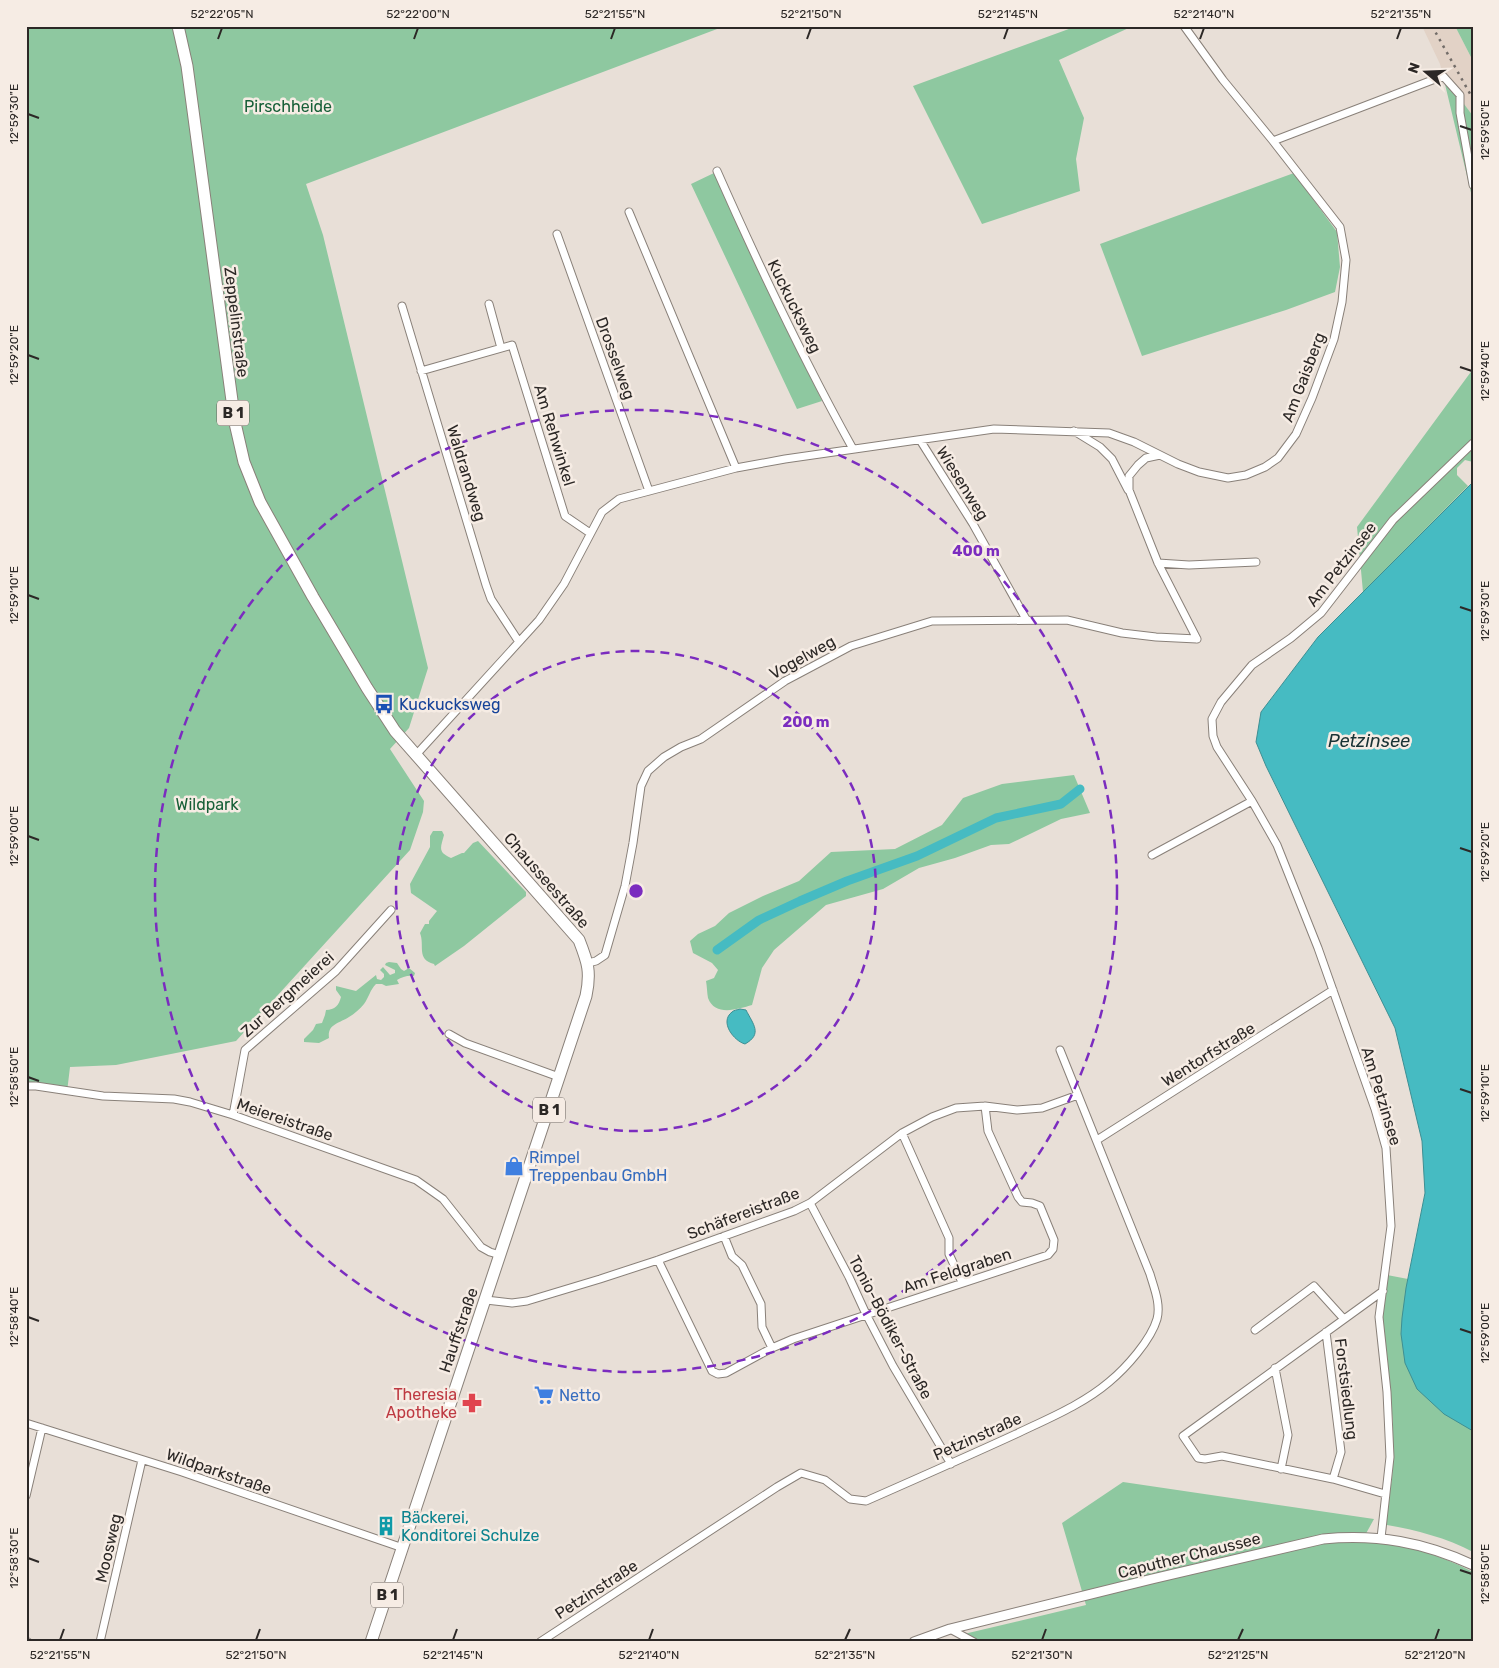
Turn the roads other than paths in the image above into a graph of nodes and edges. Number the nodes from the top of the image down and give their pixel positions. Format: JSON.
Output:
{"nodes":[{"id":1,"x":178,"y":26,"type":"edge"},
{"id":2,"x":1184,"y":26,"type":"edge"},
{"id":3,"x":1273,"y":141,"type":"junction"},
{"id":4,"x":717,"y":171,"type":"dead end"},
{"id":5,"x":1473,"y":185,"type":"edge"},
{"id":6,"x":629,"y":212,"type":"dead end"},
{"id":7,"x":557,"y":234,"type":"dead end"},
{"id":8,"x":489,"y":304,"type":"dead end"},
{"id":9,"x":402,"y":306,"type":"dead end"},
{"id":10,"x":501,"y":348,"type":"junction"},
{"id":11,"x":421,"y":371,"type":"junction"},
{"id":12,"x":1073,"y":431,"type":"junction"},
{"id":13,"x":920,"y":440,"type":"junction"},
{"id":14,"x":1473,"y":442,"type":"edge"},
{"id":15,"x":853,"y":450,"type":"junction"},
{"id":16,"x":1160,"y":455,"type":"junction"},
{"id":17,"x":736,"y":468,"type":"junction"},
{"id":18,"x":649,"y":490,"type":"junction"},
{"id":19,"x":1128,"y":490,"type":"junction"},
{"id":20,"x":590,"y":533,"type":"junction"},
{"id":21,"x":1256,"y":562,"type":"dead end"},
{"id":22,"x":1158,"y":563,"type":"junction"},
{"id":23,"x":1026,"y":619,"type":"junction"},
{"id":24,"x":519,"y":642,"type":"junction"},
{"id":25,"x":415,"y":756,"type":"junction"},
{"id":26,"x":1252,"y":801,"type":"junction"},
{"id":27,"x":1152,"y":856,"type":"dead end"},
{"id":28,"x":392,"y":910,"type":"dead end"},
{"id":29,"x":588,"y":963,"type":"junction"},
{"id":30,"x":1333,"y":990,"type":"junction"},
{"id":31,"x":449,"y":1034,"type":"dead end"},
{"id":32,"x":1060,"y":1050,"type":"dead end"},
{"id":33,"x":559,"y":1078,"type":"junction"},
{"id":34,"x":26,"y":1086,"type":"edge"},
{"id":35,"x":1078,"y":1095,"type":"junction"},
{"id":36,"x":985,"y":1106,"type":"junction"},
{"id":37,"x":233,"y":1115,"type":"junction"},
{"id":38,"x":902,"y":1133,"type":"junction"},
{"id":39,"x":1097,"y":1140,"type":"junction"},
{"id":40,"x":810,"y":1203,"type":"junction"},
{"id":41,"x":724,"y":1236,"type":"junction"},
{"id":42,"x":500,"y":1256,"type":"junction"},
{"id":43,"x":658,"y":1260,"type":"junction"},
{"id":44,"x":962,"y":1282,"type":"junction"},
{"id":45,"x":1382,"y":1290,"type":"junction"},
{"id":46,"x":486,"y":1300,"type":"junction"},
{"id":47,"x":866,"y":1314,"type":"junction"},
{"id":48,"x":1343,"y":1318,"type":"junction"},
{"id":49,"x":1255,"y":1330,"type":"dead end"},
{"id":50,"x":1326,"y":1332,"type":"junction"},
{"id":51,"x":772,"y":1348,"type":"junction"},
{"id":52,"x":1275,"y":1368,"type":"junction"},
{"id":53,"x":26,"y":1423,"type":"edge"},
{"id":54,"x":42,"y":1428,"type":"junction"},
{"id":55,"x":142,"y":1460,"type":"junction"},
{"id":56,"x":951,"y":1464,"type":"junction"},
{"id":57,"x":1281,"y":1469,"type":"junction"},
{"id":58,"x":1333,"y":1479,"type":"junction"},
{"id":59,"x":1385,"y":1494,"type":"junction"},
{"id":60,"x":26,"y":1496,"type":"edge"},
{"id":61,"x":1381,"y":1538,"type":"junction"},
{"id":62,"x":403,"y":1548,"type":"junction"},
{"id":63,"x":1473,"y":1565,"type":"edge"},
{"id":64,"x":950,"y":1629,"type":"junction"},
{"id":65,"x":100,"y":1642,"type":"edge"},
{"id":66,"x":371,"y":1642,"type":"edge"},
{"id":67,"x":540,"y":1642,"type":"edge"},
{"id":68,"x":914,"y":1642,"type":"edge"},
{"id":69,"x":974,"y":1642,"type":"edge"}],
"edges":[{"from":1,"to":25,"type":"main road","name":"Zeppelinstraße","number":"B 1"},
{"from":2,"to":3,"type":"street","name":"Am Gaisberg"},
{"from":3,"to":5,"type":"street"},
{"from":3,"to":16,"type":"street","name":"Am Gaisberg"},
{"from":4,"to":15,"type":"street","name":"Kuckucksweg"},
{"from":6,"to":17,"type":"street"},
{"from":7,"to":18,"type":"street","name":"Drosselweg"},
{"from":8,"to":10,"type":"street"},
{"from":9,"to":11,"type":"street","name":"Waldrandweg"},
{"from":10,"to":11,"type":"street"},
{"from":10,"to":20,"type":"street","name":"Am Rehwinkel"},
{"from":11,"to":24,"type":"street","name":"Waldrandweg"},
{"from":12,"to":13,"type":"street"},
{"from":12,"to":16,"type":"street","name":"Am Gaisberg"},
{"from":12,"to":19,"type":"street"},
{"from":13,"to":15,"type":"street"},
{"from":13,"to":23,"type":"street","name":"Wiesenweg"},
{"from":14,"to":26,"type":"street","name":"Am Petzinsee"},
{"from":15,"to":17,"type":"street"},
{"from":16,"to":19,"type":"street"},
{"from":17,"to":18,"type":"street"},
{"from":18,"to":20,"type":"street"},
{"from":19,"to":22,"type":"street"},
{"from":20,"to":24,"type":"street"},
{"from":21,"to":22,"type":"street"},
{"from":22,"to":23,"type":"street","name":"Vogelweg"},
{"from":23,"to":29,"type":"street","name":"Vogelweg"},
{"from":24,"to":25,"type":"street"},
{"from":25,"to":29,"type":"main road","name":"Chausseestraße","number":"B 1"},
{"from":26,"to":27,"type":"street"},
{"from":26,"to":30,"type":"street","name":"Am Petzinsee"},
{"from":28,"to":37,"type":"street","name":"Zur Bergmeierei"},
{"from":29,"to":33,"type":"main road","name":"Chausseestraße","number":"B 1"},
{"from":30,"to":39,"type":"street","name":"Wentorfstraße"},
{"from":30,"to":45,"type":"street","name":"Am Petzinsee"},
{"from":31,"to":33,"type":"street"},
{"from":32,"to":35,"type":"street","name":"Petzinstraße"},
{"from":33,"to":42,"type":"main road","name":"Chausseestraße","number":"B 1"},
{"from":34,"to":37,"type":"street","name":"Meiereistraße"},
{"from":35,"to":36,"type":"street","name":"Schäfereistraße"},
{"from":35,"to":39,"type":"street","name":"Petzinstraße"},
{"from":36,"to":38,"type":"street","name":"Schäfereistraße"},
{"from":36,"to":44,"type":"street","name":"Am Feldgraben"},
{"from":37,"to":42,"type":"street","name":"Meiereistraße"},
{"from":38,"to":40,"type":"street","name":"Schäfereistraße"},
{"from":38,"to":44,"type":"street"},
{"from":39,"to":56,"type":"street","name":"Petzinstraße"},
{"from":40,"to":41,"type":"street","name":"Schäfereistraße"},
{"from":40,"to":47,"type":"street","name":"Tonio-Bödiker-Straße"},
{"from":41,"to":43,"type":"street","name":"Schäfereistraße"},
{"from":41,"to":51,"type":"street"},
{"from":42,"to":46,"type":"main road","name":"Hauffstraße","number":"B 1"},
{"from":43,"to":46,"type":"street","name":"Schäfereistraße"},
{"from":43,"to":51,"type":"street","name":"Am Feldgraben"},
{"from":44,"to":47,"type":"street","name":"Am Feldgraben"},
{"from":45,"to":48,"type":"street","name":"Forstsiedlung"},
{"from":45,"to":59,"type":"street","name":"Am Petzinsee"},
{"from":46,"to":62,"type":"main road","name":"Hauffstraße","number":"B 1"},
{"from":47,"to":51,"type":"street","name":"Am Feldgraben"},
{"from":47,"to":56,"type":"street","name":"Tonio-Bödiker-Straße"},
{"from":48,"to":49,"type":"street"},
{"from":48,"to":50,"type":"street","name":"Forstsiedlung"},
{"from":50,"to":52,"type":"street","name":"Forstsiedlung"},
{"from":50,"to":58,"type":"street","name":"Forstsiedlung"},
{"from":52,"to":57,"type":"street"},
{"from":52,"to":57,"type":"street","name":"Forstsiedlung"},
{"from":53,"to":54,"type":"street","name":"Wildparkstraße"},
{"from":54,"to":55,"type":"street","name":"Wildparkstraße"},
{"from":54,"to":60,"type":"street"},
{"from":55,"to":62,"type":"street","name":"Wildparkstraße"},
{"from":55,"to":65,"type":"street","name":"Moosweg"},
{"from":56,"to":67,"type":"street","name":"Petzinstraße"},
{"from":57,"to":58,"type":"street","name":"Forstsiedlung"},
{"from":58,"to":59,"type":"street","name":"Forstsiedlung"},
{"from":59,"to":61,"type":"street","name":"Am Petzinsee"},
{"from":61,"to":63,"type":"street","name":"Caputher Chaussee"},
{"from":61,"to":64,"type":"street","name":"Caputher Chaussee"},
{"from":62,"to":66,"type":"main road","name":"Hauffstraße","number":"B 1"},
{"from":64,"to":68,"type":"street","name":"Caputher Chaussee"},
{"from":64,"to":69,"type":"street"}]}
